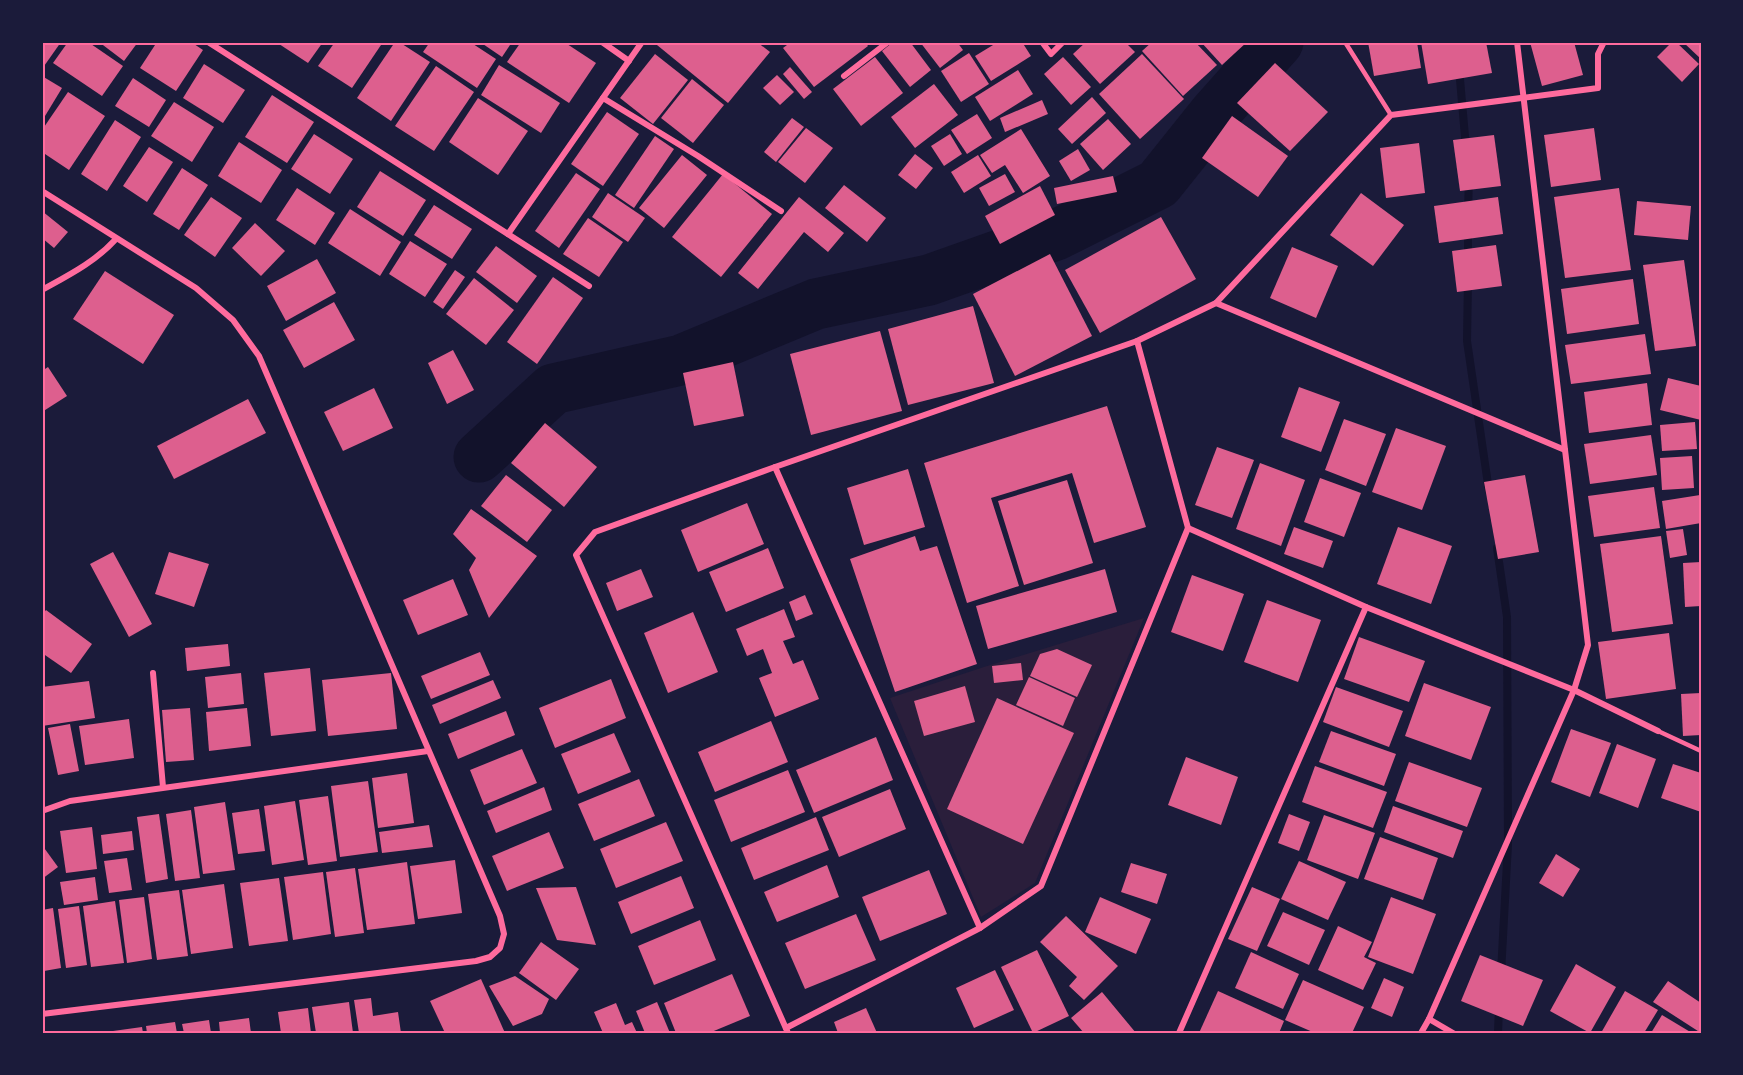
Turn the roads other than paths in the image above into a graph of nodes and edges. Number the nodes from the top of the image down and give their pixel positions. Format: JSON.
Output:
{"nodes":[{"id":1,"x":208,"y":42,"type":"edge"},
{"id":2,"x":602,"y":42,"type":"edge"},
{"id":3,"x":642,"y":42,"type":"edge"},
{"id":4,"x":888,"y":42,"type":"edge"},
{"id":5,"x":1042,"y":42,"type":"edge"},
{"id":6,"x":1063,"y":42,"type":"edge"},
{"id":7,"x":1345,"y":42,"type":"edge"},
{"id":8,"x":1517,"y":42,"type":"edge"},
{"id":9,"x":1604,"y":42,"type":"edge"},
{"id":10,"x":629,"y":61,"type":"junction"},
{"id":11,"x":844,"y":76,"type":"dead end"},
{"id":12,"x":603,"y":98,"type":"junction"},
{"id":13,"x":1523,"y":98,"type":"junction"},
{"id":14,"x":1391,"y":115,"type":"junction"},
{"id":15,"x":42,"y":191,"type":"edge"},
{"id":16,"x":781,"y":211,"type":"dead end"},
{"id":17,"x":508,"y":234,"type":"junction"},
{"id":18,"x":116,"y":238,"type":"junction"},
{"id":19,"x":589,"y":286,"type":"dead end"},
{"id":20,"x":42,"y":290,"type":"edge"},
{"id":21,"x":1216,"y":303,"type":"junction"},
{"id":22,"x":1137,"y":341,"type":"junction"},
{"id":23,"x":1565,"y":450,"type":"junction"},
{"id":24,"x":775,"y":467,"type":"junction"},
{"id":25,"x":1188,"y":528,"type":"junction"},
{"id":26,"x":1366,"y":607,"type":"junction"},
{"id":27,"x":153,"y":673,"type":"dead end"},
{"id":28,"x":1574,"y":690,"type":"junction"},
{"id":29,"x":1658,"y":731,"type":"joint"},
{"id":30,"x":428,"y":751,"type":"junction"},
{"id":31,"x":1701,"y":751,"type":"edge"},
{"id":32,"x":164,"y":787,"type":"junction"},
{"id":33,"x":42,"y":811,"type":"edge"},
{"id":34,"x":980,"y":928,"type":"junction"},
{"id":35,"x":42,"y":1014,"type":"edge"},
{"id":36,"x":1429,"y":1019,"type":"junction"},
{"id":37,"x":787,"y":1031,"type":"edge"},
{"id":38,"x":1179,"y":1033,"type":"edge"},
{"id":39,"x":1421,"y":1033,"type":"edge"},
{"id":40,"x":1453,"y":1033,"type":"edge"}],
"edges":[{"from":1,"to":17,"type":"street"},
{"from":2,"to":10,"type":"street"},
{"from":3,"to":10,"type":"street"},
{"from":4,"to":11,"type":"street"},
{"from":5,"to":6,"type":"street"},
{"from":7,"to":14,"type":"lane"},
{"from":8,"to":13,"type":"street"},
{"from":9,"to":13,"type":"street"},
{"from":10,"to":12,"type":"street"},
{"from":12,"to":16,"type":"street"},
{"from":12,"to":17,"type":"street"},
{"from":13,"to":14,"type":"street"},
{"from":13,"to":23,"type":"street"},
{"from":14,"to":21,"type":"street"},
{"from":15,"to":18,"type":"street"},
{"from":17,"to":19,"type":"street"},
{"from":18,"to":20,"type":"street"},
{"from":18,"to":30,"type":"street"},
{"from":21,"to":22,"type":"street"},
{"from":21,"to":23,"type":"street"},
{"from":22,"to":24,"type":"street"},
{"from":22,"to":25,"type":"street"},
{"from":23,"to":28,"type":"street"},
{"from":24,"to":34,"type":"street"},
{"from":24,"to":37,"type":"street"},
{"from":25,"to":26,"type":"street"},
{"from":25,"to":34,"type":"street"},
{"from":26,"to":28,"type":"street"},
{"from":26,"to":38,"type":"street"},
{"from":27,"to":32,"type":"street"},
{"from":28,"to":29,"type":"street"},
{"from":28,"to":36,"type":"street"},
{"from":29,"to":31,"type":"lane"},
{"from":30,"to":32,"type":"street"},
{"from":30,"to":35,"type":"street"},
{"from":32,"to":33,"type":"street"},
{"from":34,"to":37,"type":"street"},
{"from":36,"to":39,"type":"street"},
{"from":36,"to":40,"type":"street"}]}
